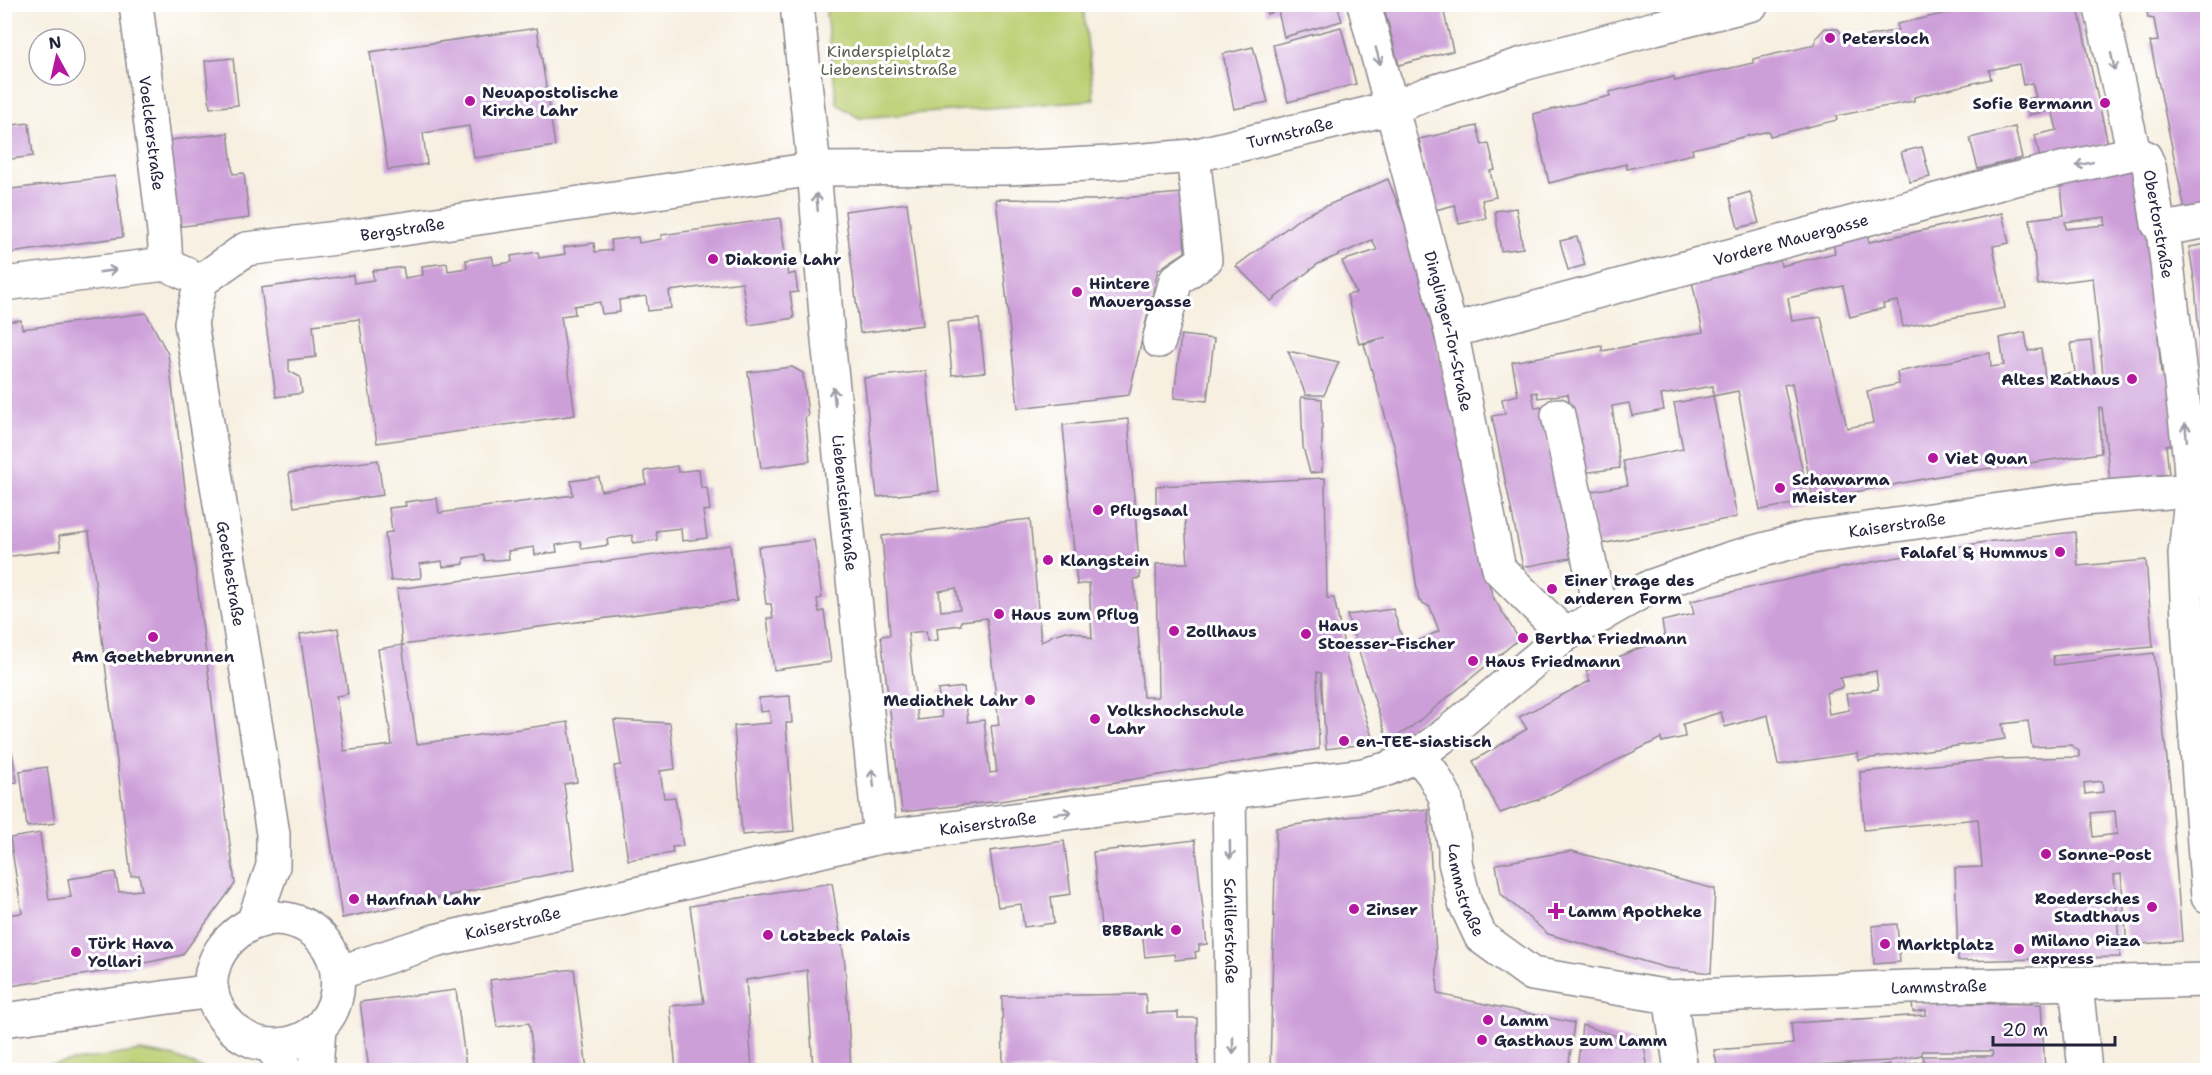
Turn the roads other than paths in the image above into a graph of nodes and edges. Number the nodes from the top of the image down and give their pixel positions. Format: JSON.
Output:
{"nodes":[{"id":1,"x":136,"y":4,"type":"edge"},
{"id":2,"x":797,"y":4,"type":"edge"},
{"id":3,"x":1364,"y":4,"type":"edge"},
{"id":4,"x":1752,"y":4,"type":"edge"},
{"id":5,"x":2100,"y":4,"type":"edge"},
{"id":6,"x":1391,"y":108,"type":"junction"},
{"id":7,"x":2134,"y":153,"type":"junction"},
{"id":8,"x":1193,"y":156,"type":"junction"},
{"id":9,"x":814,"y":169,"type":"junction"},
{"id":10,"x":2208,"y":221,"type":"edge"},
{"id":11,"x":2163,"y":229,"type":"junction"},
{"id":12,"x":166,"y":264,"type":"junction"},
{"id":13,"x":201,"y":281,"type":"junction"},
{"id":14,"x":4,"y":284,"type":"edge"},
{"id":15,"x":1451,"y":331,"type":"junction"},
{"id":16,"x":1159,"y":341,"type":"dead end"},
{"id":17,"x":1557,"y":415,"type":"dead end"},
{"id":18,"x":2200,"y":490,"type":"edge"},
{"id":19,"x":2156,"y":493,"type":"junction"},
{"id":20,"x":2185,"y":555,"type":"junction"},
{"id":21,"x":1601,"y":616,"type":"junction"},
{"id":22,"x":1565,"y":635,"type":"junction"},
{"id":23,"x":1418,"y":755,"type":"junction"},
{"id":24,"x":1229,"y":792,"type":"junction"},
{"id":25,"x":879,"y":837,"type":"junction"},
{"id":26,"x":273,"y":866,"type":"junction"},
{"id":27,"x":2208,"y":897,"type":"edge"},
{"id":28,"x":253,"y":922,"type":"junction"},
{"id":29,"x":295,"y":922,"type":"junction"},
{"id":30,"x":338,"y":973,"type":"junction"},
{"id":31,"x":2208,"y":980,"type":"edge"},
{"id":32,"x":2076,"y":984,"type":"junction"},
{"id":33,"x":212,"y":991,"type":"junction"},
{"id":34,"x":1670,"y":998,"type":"junction"},
{"id":35,"x":4,"y":1020,"type":"edge"},
{"id":36,"x":319,"y":1028,"type":"junction"},
{"id":37,"x":278,"y":1058,"type":"edge"},
{"id":38,"x":316,"y":1071,"type":"edge"},
{"id":39,"x":1233,"y":1071,"type":"edge"},
{"id":40,"x":1681,"y":1071,"type":"edge"},
{"id":41,"x":2085,"y":1071,"type":"edge"}],
"edges":[{"from":1,"to":12,"type":"street","name":"Voelckerstraße"},
{"from":2,"to":9,"type":"street","name":"Liebensteinstraße"},
{"from":3,"to":6,"type":"street","name":"Dinglinger-Tor-Straße","one_way":true},
{"from":4,"to":6,"type":"street","name":"Turmstraße"},
{"from":5,"to":7,"type":"street","name":"Obertorstraße","one_way":true},
{"from":6,"to":8,"type":"street","name":"Turmstraße"},
{"from":6,"to":15,"type":"street","name":"Dinglinger-Tor-Straße"},
{"from":7,"to":11,"type":"street","name":"Obertorstraße"},
{"from":7,"to":15,"type":"street","name":"Vordere Mauergasse","one_way":true},
{"from":8,"to":9,"type":"street","name":"Turmstraße"},
{"from":8,"to":16,"type":"street"},
{"from":9,"to":13,"type":"street","name":"Bergstraße"},
{"from":25,"to":9,"type":"street","name":"Liebensteinstraße","one_way":true},
{"from":10,"to":11,"type":"street"},
{"from":18,"to":11,"type":"street","name":"Obertorstraße","one_way":true},
{"from":12,"to":13,"type":"street"},
{"from":14,"to":12,"type":"street","one_way":true},
{"from":13,"to":26,"type":"street","name":"Goethestraße"},
{"from":15,"to":22,"type":"street","name":"Dinglinger-Tor-Straße"},
{"from":17,"to":21,"type":"street"},
{"from":18,"to":19,"type":"street","name":"Kaiserstraße"},
{"from":18,"to":20,"type":"street","name":"Obertorstraße"},
{"from":19,"to":20,"type":"street"},
{"from":19,"to":21,"type":"street","name":"Kaiserstraße"},
{"from":20,"to":27,"type":"street"},
{"from":21,"to":22,"type":"street","name":"Kaiserstraße"},
{"from":22,"to":23,"type":"street","name":"Kaiserstraße"},
{"from":23,"to":24,"type":"street","name":"Kaiserstraße"},
{"from":23,"to":34,"type":"street","name":"Lammstraße"},
{"from":25,"to":24,"type":"street","name":"Kaiserstraße","one_way":true},
{"from":24,"to":39,"type":"street","name":"Schillerstraße","one_way":true},
{"from":25,"to":30,"type":"street","name":"Kaiserstraße"},
{"from":26,"to":28,"type":"street","name":"Goethestraße"},
{"from":26,"to":29,"type":"street","name":"Goethestraße"},
{"from":28,"to":29,"type":"street"},
{"from":28,"to":33,"type":"street"},
{"from":29,"to":30,"type":"street"},
{"from":30,"to":36,"type":"street"},
{"from":31,"to":32,"type":"street","name":"Lammstraße"},
{"from":32,"to":34,"type":"street","name":"Lammstraße"},
{"from":32,"to":41,"type":"street"},
{"from":33,"to":35,"type":"street"},
{"from":33,"to":37,"type":"street"},
{"from":34,"to":40,"type":"street"},
{"from":36,"to":37,"type":"street"},
{"from":36,"to":38,"type":"street"}]}
